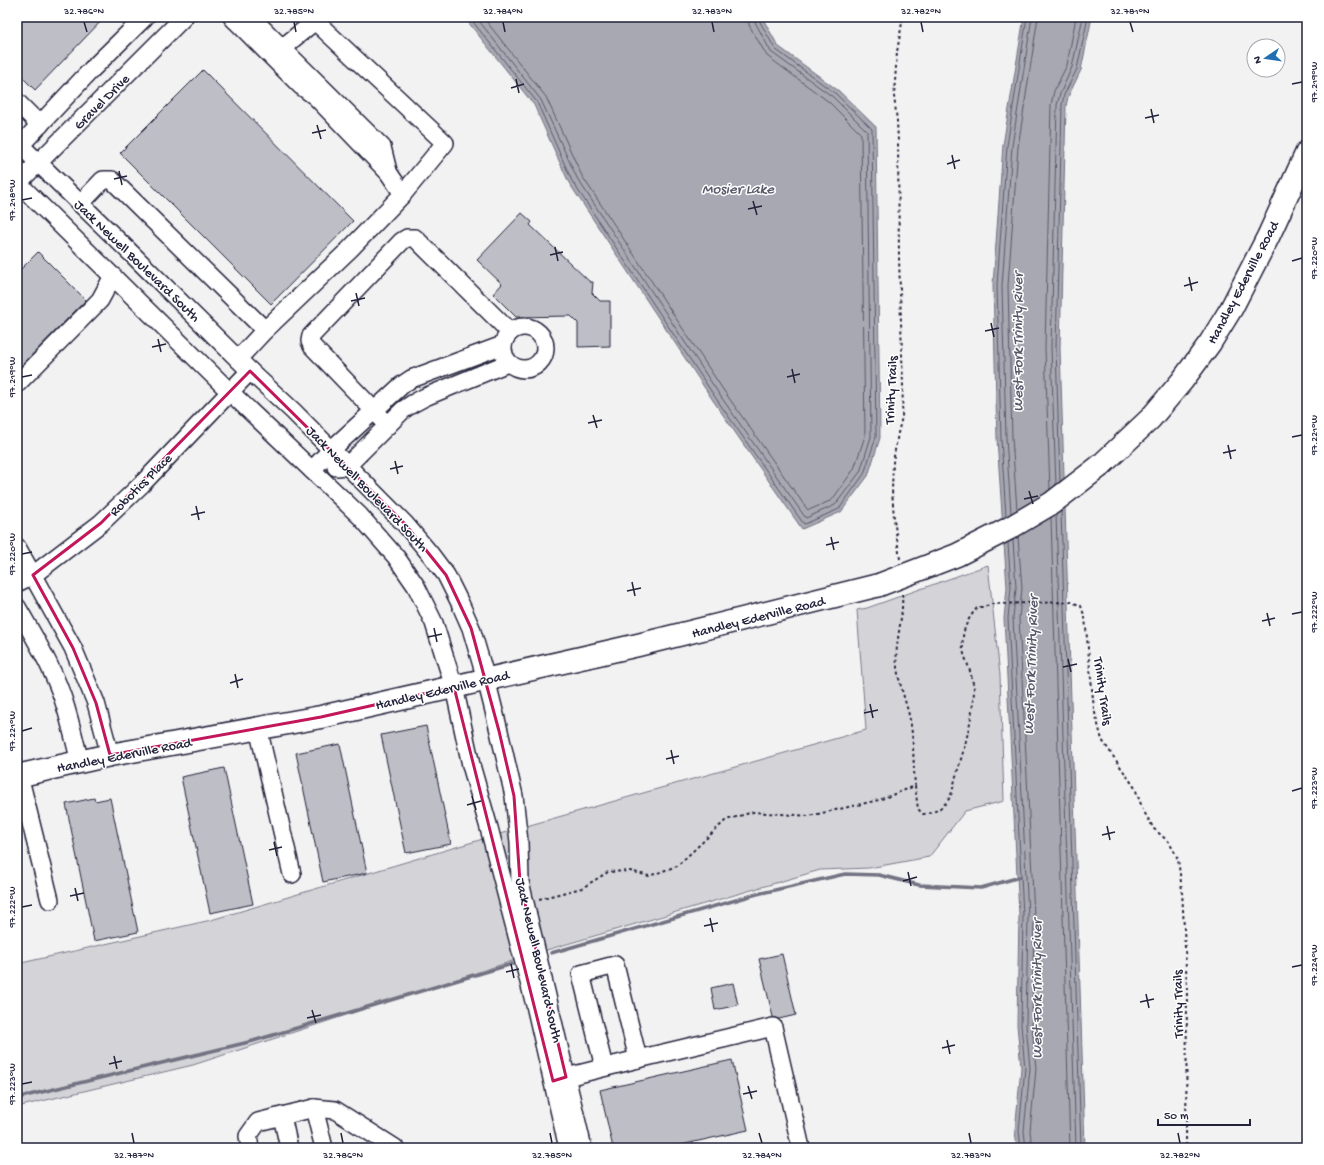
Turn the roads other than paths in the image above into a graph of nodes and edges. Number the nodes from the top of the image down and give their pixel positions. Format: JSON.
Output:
{"nodes":[{"id":1,"x":145,"y":17,"type":"edge"},
{"id":2,"x":184,"y":17,"type":"edge"},
{"id":3,"x":234,"y":18,"type":"edge"},
{"id":4,"x":277,"y":52,"type":"junction"},
{"id":5,"x":310,"y":85,"type":"junction"},
{"id":6,"x":17,"y":102,"type":"edge"},
{"id":7,"x":40,"y":125,"type":"junction"},
{"id":8,"x":18,"y":146,"type":"edge"},
{"id":9,"x":1307,"y":152,"type":"edge"},
{"id":10,"x":38,"y":163,"type":"junction"},
{"id":11,"x":388,"y":172,"type":"junction"},
{"id":12,"x":17,"y":183,"type":"edge"},
{"id":13,"x":403,"y":194,"type":"junction"},
{"id":14,"x":80,"y":204,"type":"junction"},
{"id":15,"x":113,"y":276,"type":"junction"},
{"id":16,"x":265,"y":330,"type":"junction"},
{"id":17,"x":507,"y":338,"type":"junction"},
{"id":18,"x":238,"y":359,"type":"junction"},
{"id":19,"x":508,"y":363,"type":"junction"},
{"id":20,"x":250,"y":371,"type":"junction"},
{"id":21,"x":17,"y":384,"type":"edge"},
{"id":22,"x":230,"y":392,"type":"junction"},
{"id":23,"x":374,"y":410,"type":"junction"},
{"id":24,"x":388,"y":425,"type":"junction"},
{"id":25,"x":331,"y":450,"type":"junction"},
{"id":26,"x":347,"y":466,"type":"junction"},
{"id":27,"x":312,"y":470,"type":"junction"},
{"id":28,"x":17,"y":547,"type":"edge"},
{"id":29,"x":33,"y":575,"type":"junction"},
{"id":30,"x":17,"y":583,"type":"edge"},
{"id":31,"x":17,"y":607,"type":"edge"},
{"id":32,"x":486,"y":679,"type":"junction"},
{"id":33,"x":454,"y":687,"type":"junction"},
{"id":34,"x":258,"y":728,"type":"junction"},
{"id":35,"x":110,"y":755,"type":"junction"},
{"id":36,"x":80,"y":762,"type":"junction"},
{"id":37,"x":18,"y":775,"type":"edge"},
{"id":38,"x":292,"y":874,"type":"dead end"},
{"id":39,"x":50,"y":900,"type":"dead end"},
{"id":40,"x":638,"y":1058,"type":"junction"},
{"id":41,"x":604,"y":1067,"type":"junction"},
{"id":42,"x":560,"y":1079,"type":"junction"},
{"id":43,"x":314,"y":1108,"type":"junction"},
{"id":44,"x":282,"y":1116,"type":"junction"},
{"id":45,"x":372,"y":1140,"type":"edge"},
{"id":46,"x":250,"y":1148,"type":"edge"},
{"id":47,"x":289,"y":1148,"type":"edge"},
{"id":48,"x":324,"y":1148,"type":"edge"},
{"id":49,"x":395,"y":1148,"type":"edge"},
{"id":50,"x":568,"y":1148,"type":"edge"},
{"id":51,"x":583,"y":1148,"type":"edge"},
{"id":52,"x":802,"y":1148,"type":"edge"}],
"edges":[{"from":1,"to":7,"type":"street","name":"Gravel Drive"},
{"from":2,"to":10,"type":"street","name":"Gravel Drive"},
{"from":3,"to":4,"type":"street"},
{"from":4,"to":5,"type":"street"},
{"from":4,"to":13,"type":"street"},
{"from":5,"to":11,"type":"street"},
{"from":5,"to":11,"type":"street"},
{"from":6,"to":7,"type":"street"},
{"from":7,"to":8,"type":"street","name":"Gravel Drive"},
{"from":8,"to":10,"type":"street","name":"Jack Newell Boulevard South"},
{"from":9,"to":32,"type":"main road","name":"Handley Ederville Road","bridge":true},
{"from":10,"to":12,"type":"street","name":"Gravel Drive"},
{"from":10,"to":14,"type":"street","name":"Jack Newell Boulevard South"},
{"from":11,"to":13,"type":"street"},
{"from":12,"to":15,"type":"street","name":"Jack Newell Boulevard South"},
{"from":13,"to":16,"type":"street"},
{"from":14,"to":16,"type":"street"},
{"from":14,"to":18,"type":"street","name":"Jack Newell Boulevard South"},
{"from":15,"to":21,"type":"street"},
{"from":15,"to":22,"type":"street","name":"Jack Newell Boulevard South"},
{"from":16,"to":18,"type":"street"},
{"from":17,"to":19,"type":"street"},
{"from":17,"to":19,"type":"street"},
{"from":17,"to":23,"type":"street"},
{"from":17,"to":23,"type":"street"},
{"from":18,"to":20,"type":"street","name":"Jack Newell Boulevard South"},
{"from":19,"to":24,"type":"street"},
{"from":20,"to":22,"type":"street","name":"Robotics Place"},
{"from":20,"to":25,"type":"street","name":"Jack Newell Boulevard South"},
{"from":22,"to":27,"type":"street","name":"Jack Newell Boulevard South"},
{"from":22,"to":29,"type":"street","name":"Robotics Place"},
{"from":23,"to":24,"type":"street"},
{"from":23,"to":25,"type":"street"},
{"from":24,"to":26,"type":"street"},
{"from":25,"to":26,"type":"street","name":"Jack Newell Boulevard South"},
{"from":25,"to":27,"type":"street"},
{"from":26,"to":27,"type":"street"},
{"from":26,"to":32,"type":"street","name":"Jack Newell Boulevard South"},
{"from":27,"to":33,"type":"street","name":"Jack Newell Boulevard South"},
{"from":28,"to":29,"type":"street"},
{"from":29,"to":30,"type":"street","name":"Robotics Place"},
{"from":29,"to":35,"type":"street"},
{"from":31,"to":36,"type":"street"},
{"from":32,"to":33,"type":"main road","name":"Handley Ederville Road"},
{"from":32,"to":42,"type":"street","name":"Jack Newell Boulevard South"},
{"from":33,"to":34,"type":"main road","name":"Handley Ederville Road"},
{"from":33,"to":42,"type":"street","name":"Jack Newell Boulevard South"},
{"from":34,"to":35,"type":"main road","name":"Handley Ederville Road"},
{"from":34,"to":38,"type":"street"},
{"from":35,"to":36,"type":"main road","name":"Handley Ederville Road"},
{"from":36,"to":37,"type":"main road","name":"Handley Ederville Road"},
{"from":37,"to":39,"type":"street"},
{"from":40,"to":41,"type":"street"},
{"from":40,"to":41,"type":"street"},
{"from":40,"to":52,"type":"street"},
{"from":41,"to":42,"type":"street"},
{"from":42,"to":50,"type":"street","name":"Jack Newell Boulevard South"},
{"from":42,"to":51,"type":"street","name":"Jack Newell Boulevard South"},
{"from":43,"to":44,"type":"street"},
{"from":43,"to":45,"type":"street"},
{"from":43,"to":48,"type":"street"},
{"from":44,"to":46,"type":"street"},
{"from":44,"to":47,"type":"street"},
{"from":45,"to":49,"type":"street"}]}
